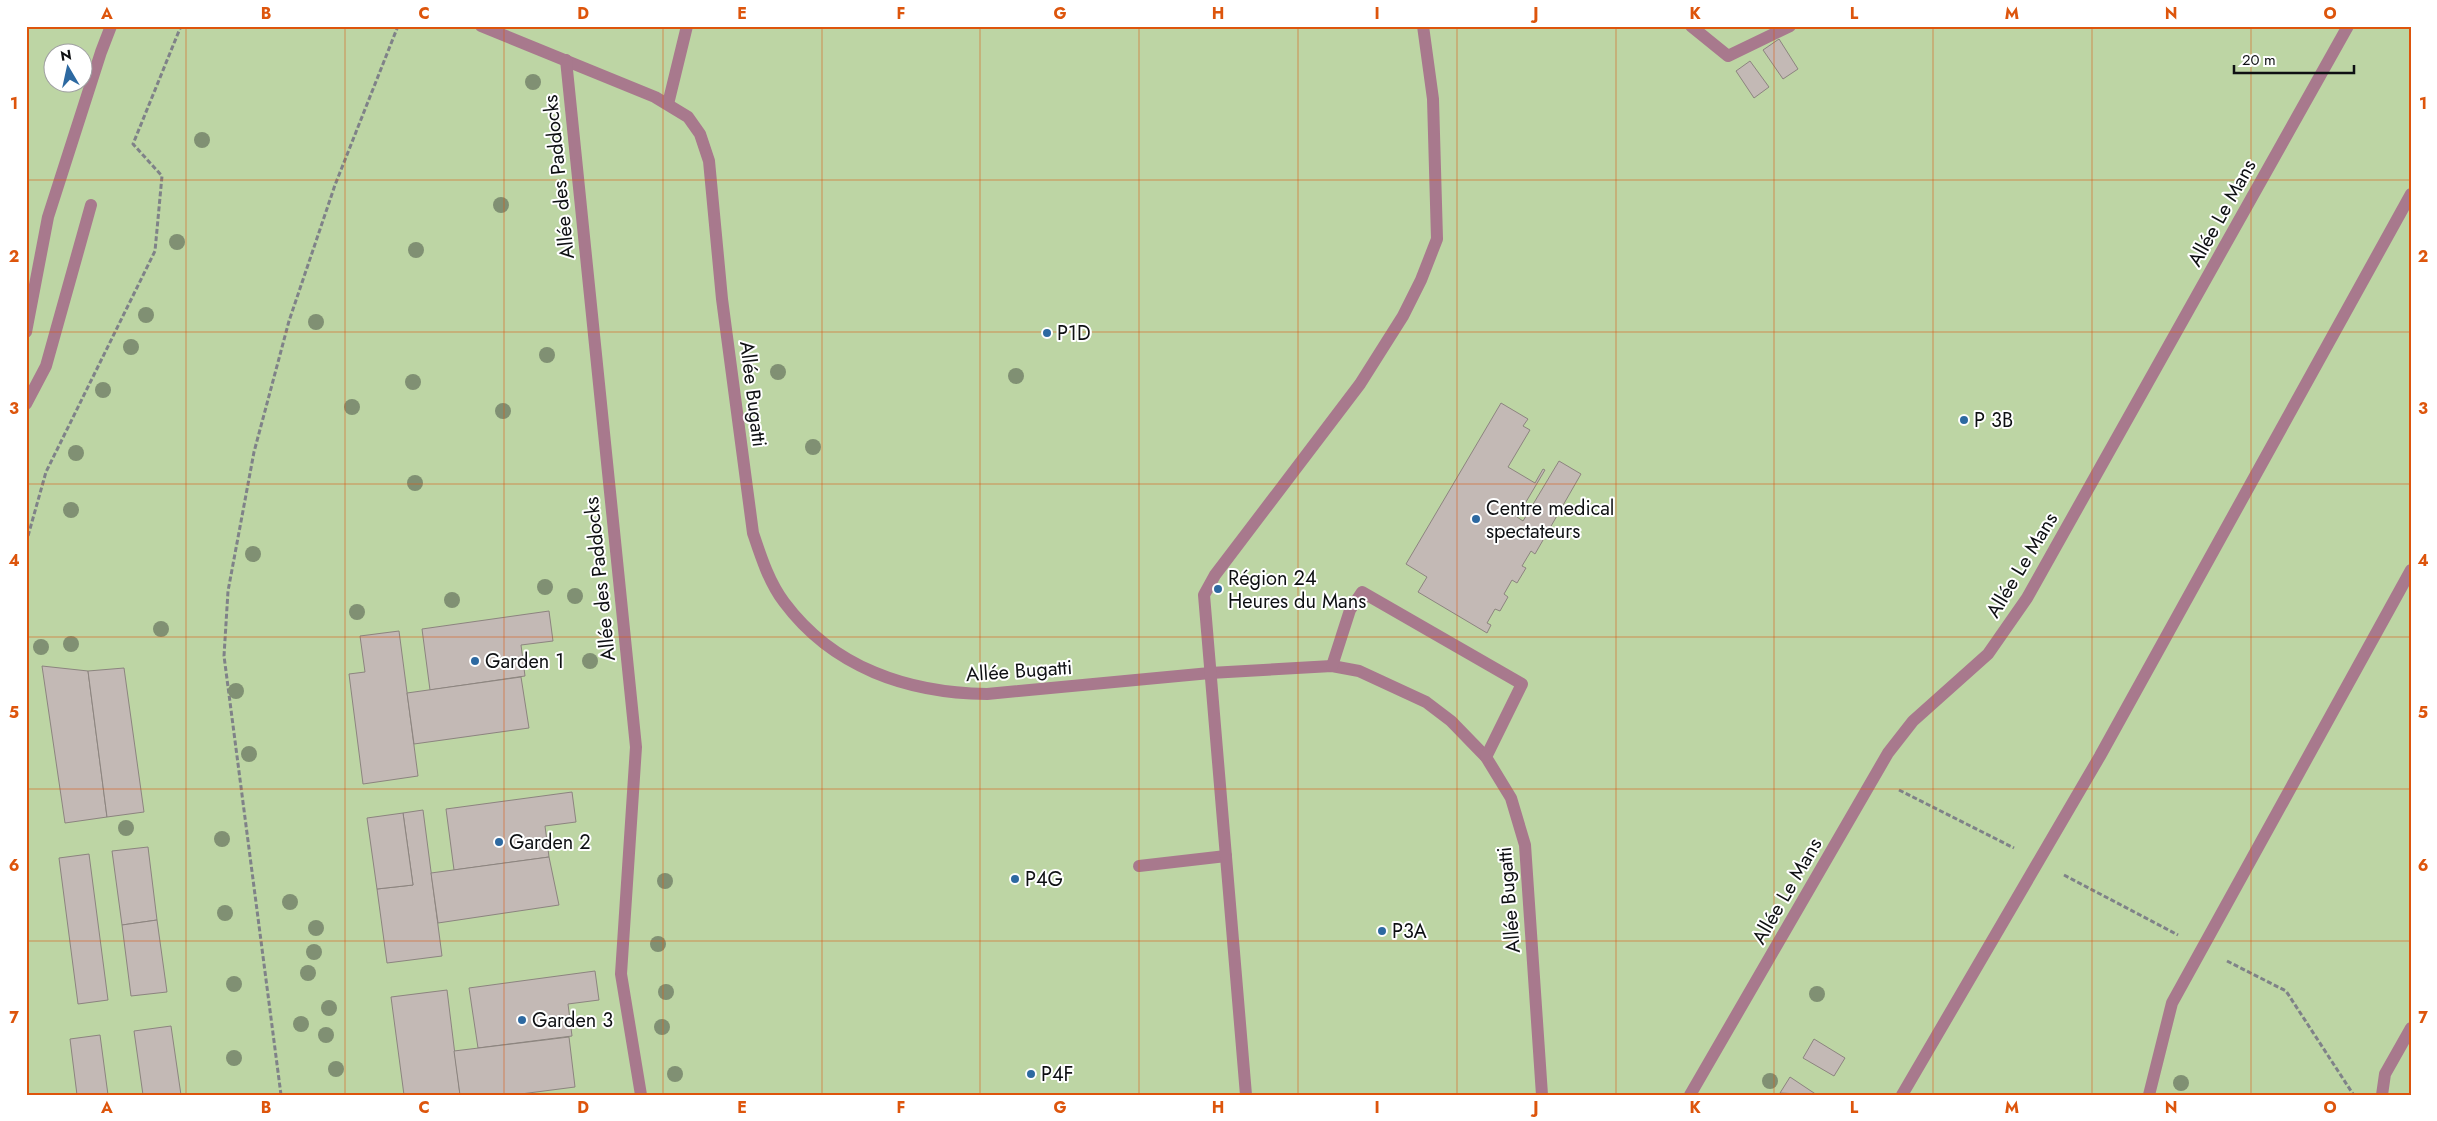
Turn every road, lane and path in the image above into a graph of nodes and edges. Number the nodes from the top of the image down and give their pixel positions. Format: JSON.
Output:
{"nodes":[{"id":1,"x":111,"y":26,"type":"edge"},
{"id":2,"x":181,"y":26,"type":"edge"},
{"id":3,"x":398,"y":26,"type":"edge"},
{"id":4,"x":481,"y":26,"type":"edge"},
{"id":5,"x":687,"y":26,"type":"edge"},
{"id":6,"x":1423,"y":26,"type":"edge"},
{"id":7,"x":1691,"y":26,"type":"edge"},
{"id":8,"x":1790,"y":26,"type":"edge"},
{"id":9,"x":2348,"y":26,"type":"edge"},
{"id":10,"x":566,"y":60,"type":"junction"},
{"id":11,"x":668,"y":104,"type":"junction"},
{"id":12,"x":2411,"y":194,"type":"edge"},
{"id":13,"x":91,"y":205,"type":"dead end"},
{"id":14,"x":26,"y":332,"type":"edge"},
{"id":15,"x":26,"y":404,"type":"edge"},
{"id":16,"x":26,"y":543,"type":"edge"},
{"id":17,"x":2411,"y":570,"type":"edge"},
{"id":18,"x":1332,"y":666,"type":"junction"},
{"id":19,"x":1210,"y":673,"type":"junction"},
{"id":20,"x":1486,"y":757,"type":"junction"},
{"id":21,"x":1874,"y":778,"type":"junction"},
{"id":22,"x":2017,"y":850,"type":"dead end"},
{"id":23,"x":1226,"y":856,"type":"junction"},
{"id":24,"x":1139,"y":866,"type":"dead end"},
{"id":25,"x":2060,"y":873,"type":"dead end"},
{"id":26,"x":2182,"y":937,"type":"dead end"},
{"id":27,"x":2225,"y":960,"type":"dead end"},
{"id":28,"x":2411,"y":1028,"type":"edge"},
{"id":29,"x":282,"y":1095,"type":"edge"},
{"id":30,"x":641,"y":1095,"type":"edge"},
{"id":31,"x":1246,"y":1095,"type":"edge"},
{"id":32,"x":1542,"y":1095,"type":"edge"},
{"id":33,"x":1690,"y":1095,"type":"edge"},
{"id":34,"x":1902,"y":1095,"type":"edge"},
{"id":35,"x":2149,"y":1095,"type":"edge"},
{"id":36,"x":2354,"y":1095,"type":"edge"},
{"id":37,"x":2382,"y":1095,"type":"edge"}],
"edges":[{"from":1,"to":14,"type":"lane"},
{"from":2,"to":16,"type":"path"},
{"from":3,"to":29,"type":"path"},
{"from":4,"to":10,"type":"lane","name":"Allée Bugatti"},
{"from":5,"to":11,"type":"lane"},
{"from":6,"to":19,"type":"lane"},
{"from":7,"to":8,"type":"lane"},
{"from":9,"to":21,"type":"lane","name":"Allée Le Mans"},
{"from":10,"to":11,"type":"lane","name":"Allée Bugatti"},
{"from":10,"to":30,"type":"lane","name":"Allée des Paddocks"},
{"from":11,"to":19,"type":"lane","name":"Allée Bugatti"},
{"from":12,"to":34,"type":"lane"},
{"from":13,"to":15,"type":"lane"},
{"from":17,"to":35,"type":"lane"},
{"from":18,"to":19,"type":"lane","name":"Allée Bugatti"},
{"from":18,"to":20,"type":"lane","name":"Allée Bugatti"},
{"from":18,"to":20,"type":"lane"},
{"from":19,"to":23,"type":"lane"},
{"from":20,"to":32,"type":"lane","name":"Allée Bugatti"},
{"from":21,"to":22,"type":"path"},
{"from":21,"to":33,"type":"lane","name":"Allée Le Mans"},
{"from":23,"to":24,"type":"lane"},
{"from":23,"to":31,"type":"lane"},
{"from":25,"to":26,"type":"path"},
{"from":27,"to":36,"type":"path"},
{"from":28,"to":37,"type":"lane"}]}
